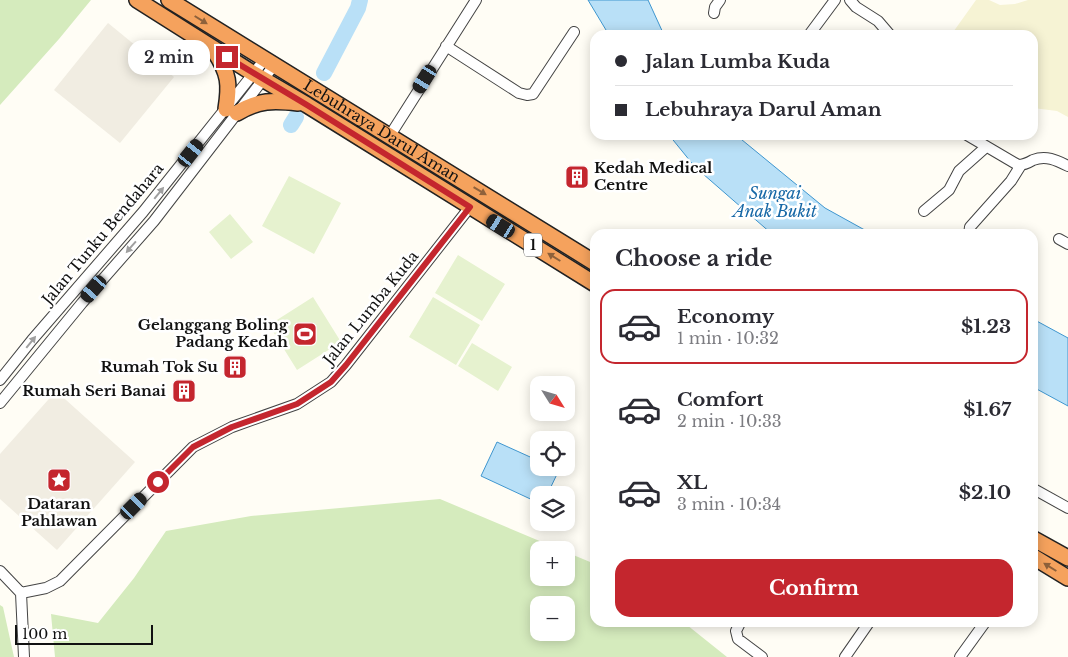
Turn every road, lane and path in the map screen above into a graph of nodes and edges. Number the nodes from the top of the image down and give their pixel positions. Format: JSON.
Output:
{"nodes":[{"id":1,"x":137,"y":0,"type":"edge"},
{"id":2,"x":476,"y":0,"type":"edge"},
{"id":3,"x":720,"y":0,"type":"edge"},
{"id":4,"x":835,"y":0,"type":"edge"},
{"id":5,"x":850,"y":0,"type":"edge"},
{"id":6,"x":174,"y":3,"type":"edge"},
{"id":7,"x":714,"y":13,"type":"dead end"},
{"id":8,"x":170,"y":22,"type":"junction"},
{"id":9,"x":813,"y":30,"type":"edge"},
{"id":10,"x":886,"y":30,"type":"edge"},
{"id":11,"x":574,"y":32,"type":"dead end"},
{"id":12,"x":446,"y":46,"type":"junction"},
{"id":13,"x":213,"y":49,"type":"junction"},
{"id":14,"x":270,"y":62,"type":"junction"},
{"id":15,"x":259,"y":77,"type":"junction"},
{"id":16,"x":307,"y":105,"type":"junction"},
{"id":17,"x":232,"y":111,"type":"junction"},
{"id":18,"x":389,"y":137,"type":"junction"},
{"id":19,"x":976,"y":140,"type":"edge"},
{"id":20,"x":986,"y":146,"type":"junction"},
{"id":21,"x":1021,"y":165,"type":"junction"},
{"id":22,"x":1068,"y":166,"type":"edge"},
{"id":23,"x":470,"y":207,"type":"junction"},
{"id":24,"x":924,"y":211,"type":"dead end"},
{"id":25,"x":144,"y":212,"type":"junction"},
{"id":26,"x":154,"y":221,"type":"junction"},
{"id":27,"x":970,"y":229,"type":"edge"},
{"id":28,"x":590,"y":260,"type":"edge"},
{"id":29,"x":590,"y":281,"type":"edge"},
{"id":30,"x":0,"y":380,"type":"edge"},
{"id":31,"x":0,"y":403,"type":"edge"},
{"id":32,"x":1038,"y":491,"type":"edge"},
{"id":33,"x":1068,"y":508,"type":"edge"},
{"id":34,"x":1038,"y":541,"type":"edge"},
{"id":35,"x":1068,"y":558,"type":"edge"},
{"id":36,"x":1038,"y":559,"type":"edge"},
{"id":37,"x":0,"y":571,"type":"edge"},
{"id":38,"x":1068,"y":578,"type":"edge"},
{"id":39,"x":21,"y":593,"type":"junction"},
{"id":40,"x":738,"y":627,"type":"edge"},
{"id":41,"x":866,"y":627,"type":"edge"},
{"id":42,"x":982,"y":627,"type":"edge"},
{"id":43,"x":24,"y":657,"type":"edge"},
{"id":44,"x":762,"y":657,"type":"edge"},
{"id":45,"x":845,"y":657,"type":"edge"},
{"id":46,"x":960,"y":657,"type":"edge"}],
"edges":[{"from":1,"to":8,"type":"highway","name":"Lebuhraya Darul Aman","number":"1"},
{"from":2,"to":12,"type":"street"},
{"from":3,"to":7,"type":"street"},
{"from":4,"to":9,"type":"street"},
{"from":5,"to":10,"type":"street"},
{"from":6,"to":8,"type":"highway"},
{"from":6,"to":14,"type":"highway","name":"Lebuhraya Darul Aman","number":"1","one_way":true},
{"from":8,"to":13,"type":"highway","name":"Lebuhraya Darul Aman","number":"1"},
{"from":11,"to":12,"type":"street"},
{"from":12,"to":18,"type":"street"},
{"from":13,"to":15,"type":"highway","name":"Lebuhraya Darul Aman","number":"1"},
{"from":13,"to":17,"type":"highway"},
{"from":14,"to":15,"type":"street","name":"Jalan Tunku Bendahara"},
{"from":14,"to":18,"type":"highway","name":"Lebuhraya Darul Aman","number":"1"},
{"from":15,"to":16,"type":"highway","name":"Lebuhraya Darul Aman","number":"1"},
{"from":15,"to":17,"type":"street","name":"Jalan Tunku Bendahara"},
{"from":16,"to":17,"type":"highway"},
{"from":16,"to":23,"type":"highway","name":"Lebuhraya Darul Aman","number":"1"},
{"from":25,"to":17,"type":"street","name":"Jalan Tunku Bendahara","one_way":true},
{"from":17,"to":26,"type":"street","name":"Jalan Tunku Bendahara"},
{"from":18,"to":28,"type":"highway","name":"Lebuhraya Darul Aman","number":"1","one_way":true},
{"from":19,"to":20,"type":"street"},
{"from":20,"to":21,"type":"street"},
{"from":20,"to":24,"type":"street"},
{"from":21,"to":22,"type":"street"},
{"from":21,"to":27,"type":"street"},
{"from":29,"to":23,"type":"highway","name":"Lebuhraya Darul Aman","number":"1","one_way":true},
{"from":23,"to":39,"type":"street","name":"Jalan Lumba Kuda"},
{"from":25,"to":26,"type":"street"},
{"from":30,"to":25,"type":"street","name":"Jalan Tunku Bendahara","one_way":true},
{"from":26,"to":31,"type":"street","name":"Jalan Tunku Bendahara","one_way":true},
{"from":32,"to":33,"type":"street"},
{"from":34,"to":35,"type":"highway"},
{"from":38,"to":36,"type":"highway","one_way":true},
{"from":37,"to":39,"type":"street"},
{"from":39,"to":43,"type":"street"},
{"from":40,"to":44,"type":"street"},
{"from":41,"to":45,"type":"street"},
{"from":42,"to":46,"type":"street"}]}
